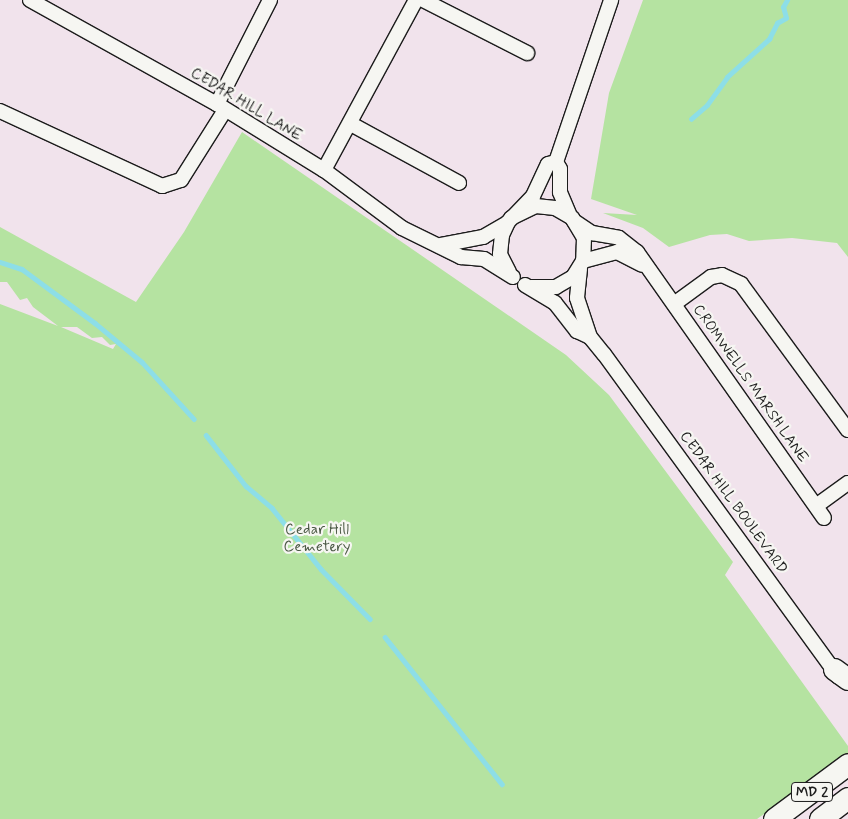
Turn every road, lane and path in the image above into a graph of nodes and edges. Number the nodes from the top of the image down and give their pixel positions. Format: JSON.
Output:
{"nodes":[{"id":1,"x":30,"y":0,"type":"edge"},
{"id":2,"x":270,"y":0,"type":"edge"},
{"id":3,"x":416,"y":0,"type":"edge"},
{"id":4,"x":422,"y":0,"type":"edge"},
{"id":5,"x":610,"y":0,"type":"edge"},
{"id":6,"x":527,"y":53,"type":"dead end"},
{"id":7,"x":221,"y":107,"type":"junction"},
{"id":8,"x":0,"y":111,"type":"edge"},
{"id":9,"x":351,"y":124,"type":"junction"},
{"id":10,"x":556,"y":162,"type":"junction"},
{"id":11,"x":324,"y":170,"type":"junction"},
{"id":12,"x":459,"y":183,"type":"dead end"},
{"id":13,"x":572,"y":218,"type":"junction"},
{"id":14,"x":510,"y":220,"type":"junction"},
{"id":15,"x":441,"y":245,"type":"junction"},
{"id":16,"x":581,"y":265,"type":"junction"},
{"id":17,"x":649,"y":269,"type":"junction"},
{"id":18,"x":519,"y":281,"type":"junction"},
{"id":19,"x":674,"y":304,"type":"junction"},
{"id":20,"x":590,"y":337,"type":"junction"},
{"id":21,"x":848,"y":430,"type":"edge"},
{"id":22,"x":848,"y":483,"type":"edge"},
{"id":23,"x":816,"y":506,"type":"junction"},
{"id":24,"x":824,"y":518,"type":"dead end"},
{"id":25,"x":841,"y":674,"type":"edge"},
{"id":26,"x":848,"y":689,"type":"edge"},
{"id":27,"x":848,"y":764,"type":"edge"},
{"id":28,"x":848,"y":798,"type":"edge"},
{"id":29,"x":774,"y":819,"type":"edge"},
{"id":30,"x":820,"y":819,"type":"edge"}],
"edges":[{"from":1,"to":7,"type":"street","name":"CEDAR HILL LANE"},
{"from":2,"to":7,"type":"street"},
{"from":3,"to":9,"type":"street"},
{"from":4,"to":6,"type":"street"},
{"from":5,"to":10,"type":"street","name":"CEDAR HILL BOULEVARD"},
{"from":7,"to":8,"type":"street"},
{"from":7,"to":11,"type":"street","name":"CEDAR HILL LANE"},
{"from":9,"to":11,"type":"street"},
{"from":9,"to":12,"type":"street"},
{"from":10,"to":13,"type":"street","name":"CEDAR HILL BOULEVARD"},
{"from":10,"to":14,"type":"street","name":"CEDAR HILL BOULEVARD"},
{"from":11,"to":15,"type":"street","name":"CEDAR HILL LANE"},
{"from":13,"to":14,"type":"street"},
{"from":13,"to":16,"type":"street","name":"CEDAR HILL BOULEVARD"},
{"from":13,"to":17,"type":"street","name":"CROMWELLS MARSH LANE"},
{"from":14,"to":15,"type":"street"},
{"from":14,"to":18,"type":"street","name":"CEDAR HILL BOULEVARD"},
{"from":15,"to":18,"type":"street","name":"CEDAR HILL LANE"},
{"from":16,"to":17,"type":"street","name":"CROMWELLS MARSH LANE"},
{"from":16,"to":18,"type":"street"},
{"from":16,"to":20,"type":"street","name":"CEDAR HILL BOULEVARD"},
{"from":17,"to":19,"type":"street","name":"CROMWELLS MARSH LANE"},
{"from":18,"to":20,"type":"street","name":"CEDAR HILL BOULEVARD"},
{"from":19,"to":21,"type":"street"},
{"from":19,"to":23,"type":"street","name":"CROMWELLS MARSH LANE"},
{"from":20,"to":25,"type":"street","name":"CEDAR HILL BOULEVARD"},
{"from":22,"to":23,"type":"street"},
{"from":23,"to":24,"type":"street","name":"CROMWELLS MARSH LANE"},
{"from":25,"to":26,"type":"street","name":"CEDAR HILL BOULEVARD"},
{"from":27,"to":29,"type":"main road","number":"MD 2"},
{"from":28,"to":30,"type":"main road","number":"MD 2"}]}
